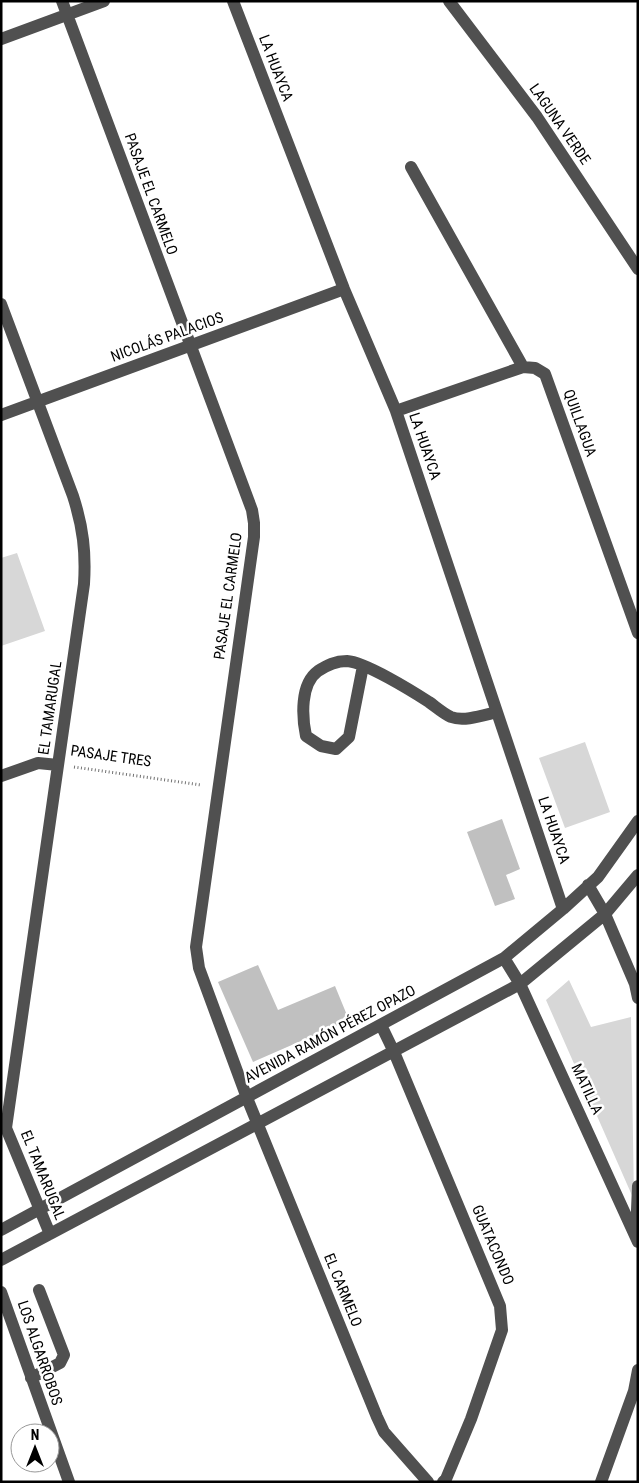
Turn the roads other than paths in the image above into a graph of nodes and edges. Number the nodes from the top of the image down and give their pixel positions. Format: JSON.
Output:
{"nodes":[{"id":1,"x":62,"y":1,"type":"edge"},
{"id":2,"x":104,"y":1,"type":"edge"},
{"id":3,"x":233,"y":1,"type":"edge"},
{"id":4,"x":449,"y":1,"type":"edge"},
{"id":5,"x":67,"y":15,"type":"junction"},
{"id":6,"x":1,"y":39,"type":"edge"},
{"id":7,"x":411,"y":167,"type":"dead end"},
{"id":8,"x":638,"y":269,"type":"edge"},
{"id":9,"x":344,"y":289,"type":"junction"},
{"id":10,"x":1,"y":304,"type":"edge"},
{"id":11,"x":190,"y":345,"type":"junction"},
{"id":12,"x":522,"y":367,"type":"junction"},
{"id":13,"x":38,"y":402,"type":"junction"},
{"id":14,"x":396,"y":412,"type":"junction"},
{"id":15,"x":1,"y":415,"type":"edge"},
{"id":16,"x":638,"y":632,"type":"edge"},
{"id":17,"x":364,"y":666,"type":"junction"},
{"id":18,"x":497,"y":712,"type":"junction"},
{"id":19,"x":58,"y":765,"type":"junction"},
{"id":20,"x":1,"y":776,"type":"edge"},
{"id":21,"x":638,"y":821,"type":"edge"},
{"id":22,"x":638,"y":875,"type":"edge"},
{"id":23,"x":588,"y":885,"type":"junction"},
{"id":24,"x":563,"y":909,"type":"junction"},
{"id":25,"x":605,"y":914,"type":"junction"},
{"id":26,"x":504,"y":958,"type":"junction"},
{"id":27,"x":520,"y":984,"type":"junction"},
{"id":28,"x":638,"y":998,"type":"edge"},
{"id":29,"x":381,"y":1025,"type":"junction"},
{"id":30,"x":394,"y":1052,"type":"junction"},
{"id":31,"x":247,"y":1098,"type":"junction"},
{"id":32,"x":258,"y":1124,"type":"junction"},
{"id":33,"x":4,"y":1128,"type":"edge"},
{"id":34,"x":638,"y":1186,"type":"edge"},
{"id":35,"x":40,"y":1209,"type":"junction"},
{"id":36,"x":1,"y":1230,"type":"edge"},
{"id":37,"x":50,"y":1234,"type":"junction"},
{"id":38,"x":637,"y":1239,"type":"edge"},
{"id":39,"x":1,"y":1260,"type":"edge"},
{"id":40,"x":39,"y":1290,"type":"dead end"},
{"id":41,"x":1,"y":1292,"type":"edge"},
{"id":42,"x":638,"y":1370,"type":"edge"},
{"id":43,"x":31,"y":1378,"type":"junction"},
{"id":44,"x":69,"y":1482,"type":"edge"},
{"id":45,"x":428,"y":1482,"type":"edge"},
{"id":46,"x":443,"y":1482,"type":"edge"},
{"id":47,"x":601,"y":1482,"type":"edge"}],
"edges":[{"from":1,"to":5,"type":"street","name":"PASAJE EL CARMELO"},
{"from":2,"to":5,"type":"street"},
{"from":3,"to":9,"type":"street","name":"LA HUAYCA"},
{"from":4,"to":8,"type":"street","name":"LAGUNA VERDE"},
{"from":5,"to":6,"type":"street"},
{"from":5,"to":11,"type":"street","name":"PASAJE EL CARMELO"},
{"from":7,"to":12,"type":"street"},
{"from":9,"to":11,"type":"street","name":"NICOLÁS PALACIOS"},
{"from":9,"to":14,"type":"street","name":"LA HUAYCA"},
{"from":10,"to":13,"type":"street","name":"EL TAMARUGAL"},
{"from":11,"to":13,"type":"street","name":"NICOLÁS PALACIOS"},
{"from":11,"to":31,"type":"street","name":"PASAJE EL CARMELO"},
{"from":12,"to":14,"type":"street"},
{"from":12,"to":16,"type":"street","name":"QUILLAGUA"},
{"from":13,"to":15,"type":"street","name":"NICOLÁS PALACIOS"},
{"from":13,"to":19,"type":"street","name":"EL TAMARUGAL"},
{"from":14,"to":18,"type":"street","name":"LA HUAYCA"},
{"from":17,"to":17,"type":"street"},
{"from":17,"to":18,"type":"street"},
{"from":18,"to":24,"type":"street","name":"LA HUAYCA"},
{"from":19,"to":20,"type":"street","name":"PASAJE TRES"},
{"from":19,"to":33,"type":"street","name":"EL TAMARUGAL"},
{"from":21,"to":23,"type":"street","name":"AVENIDA RAMÓN PÉREZ OPAZO"},
{"from":22,"to":25,"type":"street"},
{"from":23,"to":24,"type":"street","name":"AVENIDA RAMÓN PÉREZ OPAZO"},
{"from":23,"to":25,"type":"street"},
{"from":24,"to":26,"type":"street","name":"AVENIDA RAMÓN PÉREZ OPAZO"},
{"from":25,"to":27,"type":"street"},
{"from":25,"to":28,"type":"street"},
{"from":26,"to":27,"type":"street","name":"MATILLA"},
{"from":26,"to":29,"type":"street","name":"AVENIDA RAMÓN PÉREZ OPAZO"},
{"from":27,"to":30,"type":"street"},
{"from":27,"to":38,"type":"street","name":"MATILLA"},
{"from":29,"to":30,"type":"street","name":"GUATACONDO"},
{"from":29,"to":31,"type":"street","name":"AVENIDA RAMÓN PÉREZ OPAZO"},
{"from":30,"to":32,"type":"street"},
{"from":30,"to":46,"type":"street","name":"GUATACONDO"},
{"from":31,"to":32,"type":"street","name":"EL CARMELO"},
{"from":31,"to":35,"type":"street","name":"AVENIDA RAMÓN PÉREZ OPAZO"},
{"from":32,"to":37,"type":"street"},
{"from":32,"to":45,"type":"street","name":"EL CARMELO"},
{"from":33,"to":35,"type":"street","name":"EL TAMARUGAL"},
{"from":34,"to":38,"type":"street","name":"MATILLA"},
{"from":35,"to":36,"type":"street","name":"AVENIDA RAMÓN PÉREZ OPAZO"},
{"from":35,"to":37,"type":"street","name":"EL TAMARUGAL"},
{"from":37,"to":39,"type":"street"},
{"from":40,"to":43,"type":"street"},
{"from":41,"to":43,"type":"street","name":"LOS ALGARROBOS"},
{"from":42,"to":47,"type":"street"},
{"from":43,"to":44,"type":"street","name":"LOS ALGARROBOS"}]}
